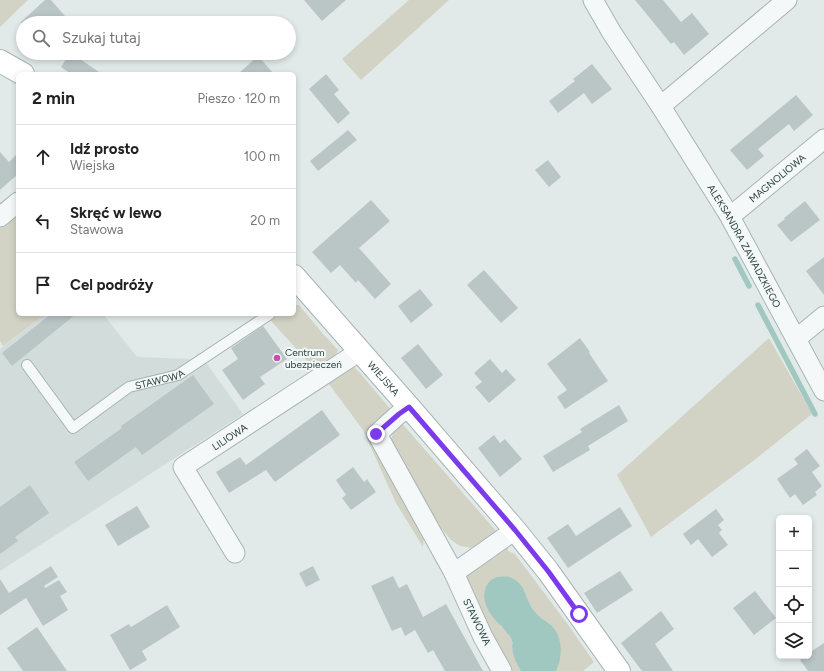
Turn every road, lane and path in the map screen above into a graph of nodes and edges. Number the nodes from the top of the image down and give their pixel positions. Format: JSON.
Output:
{"nodes":[{"id":1,"x":593,"y":0,"type":"edge"},
{"id":2,"x":787,"y":0,"type":"edge"},
{"id":3,"x":0,"y":61,"type":"edge"},
{"id":4,"x":19,"y":72,"type":"edge"},
{"id":5,"x":660,"y":105,"type":"junction"},
{"id":6,"x":824,"y":139,"type":"edge"},
{"id":7,"x":16,"y":204,"type":"edge"},
{"id":8,"x":729,"y":215,"type":"junction"},
{"id":9,"x":0,"y":217,"type":"edge"},
{"id":10,"x":298,"y":286,"type":"edge"},
{"id":11,"x":267,"y":316,"type":"edge"},
{"id":12,"x":824,"y":316,"type":"edge"},
{"id":13,"x":796,"y":339,"type":"junction"},
{"id":14,"x":360,"y":351,"type":"junction"},
{"id":15,"x":27,"y":366,"type":"dead end"},
{"id":16,"x":824,"y":391,"type":"edge"},
{"id":17,"x":409,"y":407,"type":"junction"},
{"id":18,"x":515,"y":530,"type":"junction"},
{"id":19,"x":235,"y":553,"type":"dead end"},
{"id":20,"x":454,"y":573,"type":"junction"},
{"id":21,"x":502,"y":671,"type":"edge"},
{"id":22,"x":619,"y":671,"type":"edge"}],
"edges":[{"from":1,"to":5,"type":"street","name":"ALEKSANDRA ZAWADZKIEGO"},
{"from":2,"to":5,"type":"street"},
{"from":3,"to":4,"type":"street"},
{"from":5,"to":8,"type":"street","name":"ALEKSANDRA ZAWADZKIEGO"},
{"from":6,"to":8,"type":"street","name":"MAGNOLIOWA"},
{"from":7,"to":9,"type":"street"},
{"from":8,"to":13,"type":"street","name":"ALEKSANDRA ZAWADZKIEGO"},
{"from":10,"to":14,"type":"street","name":"WIEJSKA"},
{"from":11,"to":15,"type":"lane","name":"STAWOWA"},
{"from":12,"to":13,"type":"street"},
{"from":13,"to":16,"type":"street","name":"ALEKSANDRA ZAWADZKIEGO"},
{"from":14,"to":17,"type":"street","name":"WIEJSKA"},
{"from":14,"to":19,"type":"street","name":"LILIOWA"},
{"from":17,"to":18,"type":"street","name":"WIEJSKA"},
{"from":17,"to":20,"type":"street","name":"STAWOWA"},
{"from":18,"to":20,"type":"street"},
{"from":18,"to":22,"type":"street","name":"WIEJSKA"},
{"from":20,"to":21,"type":"street","name":"STAWOWA"}]}
